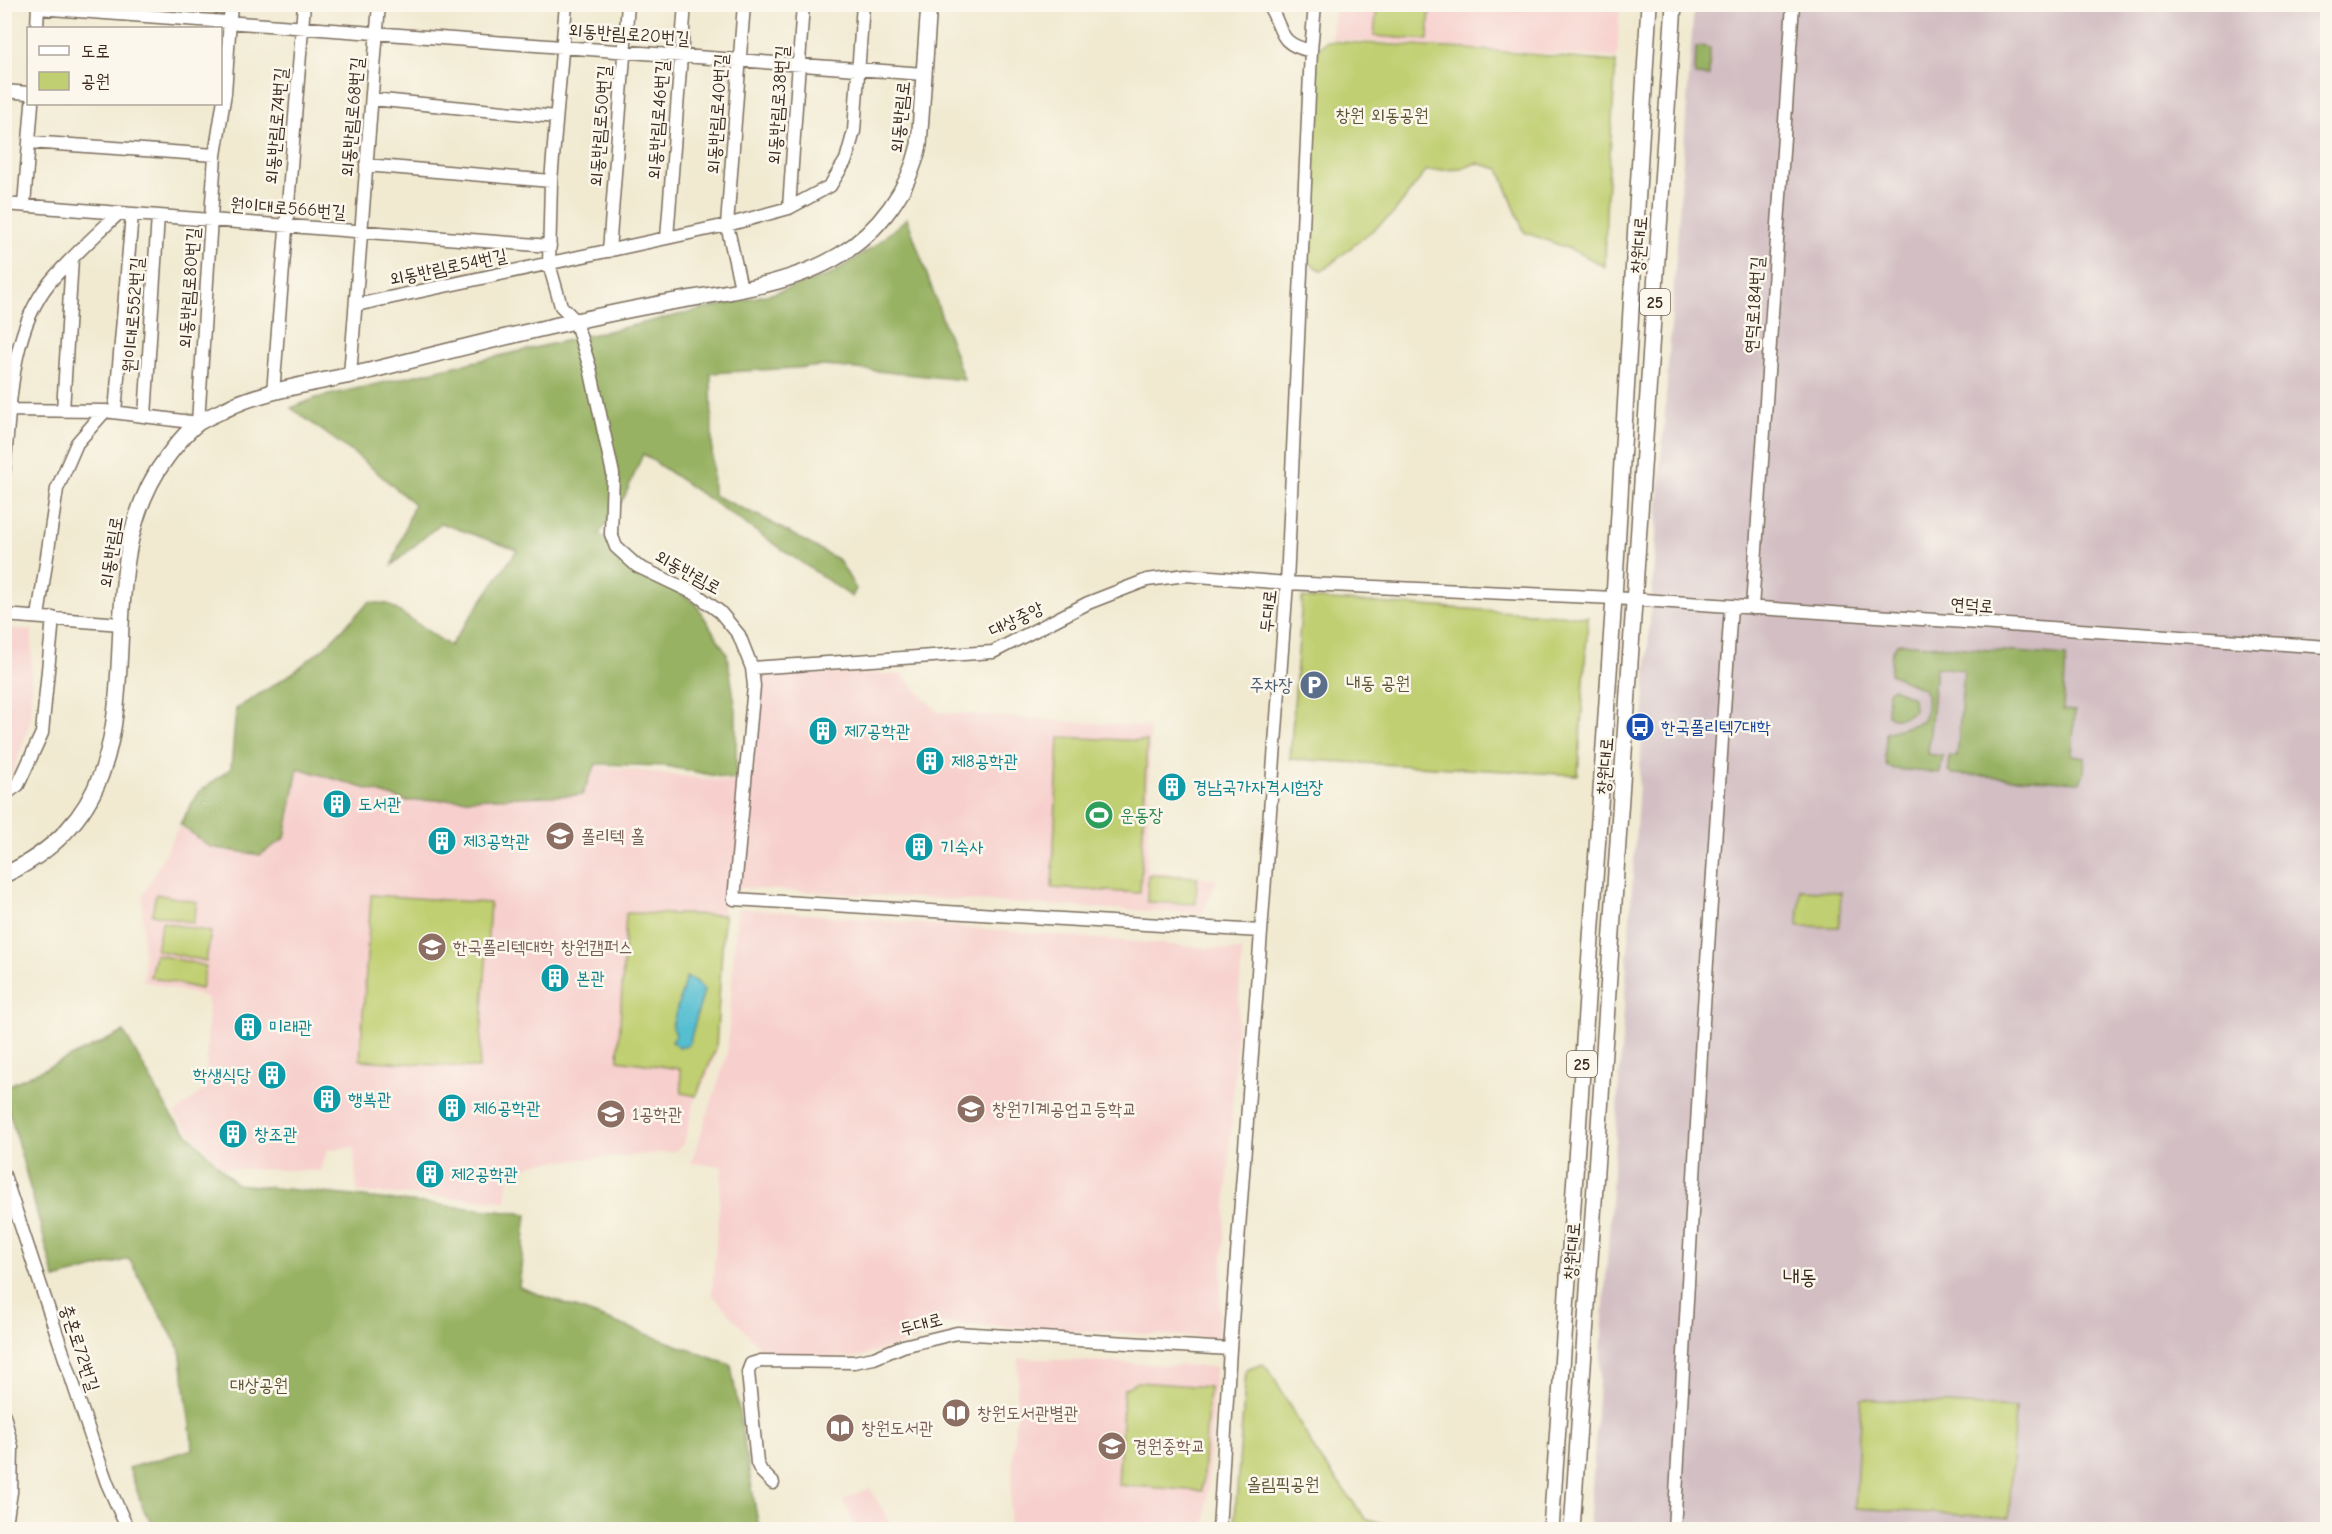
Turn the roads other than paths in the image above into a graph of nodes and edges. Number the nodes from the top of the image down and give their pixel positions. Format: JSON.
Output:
{"nodes":[{"id":1,"x":231,"y":4,"type":"edge"},
{"id":2,"x":304,"y":4,"type":"edge"},
{"id":3,"x":379,"y":4,"type":"edge"},
{"id":4,"x":566,"y":4,"type":"edge"},
{"id":5,"x":628,"y":4,"type":"edge"},
{"id":6,"x":685,"y":4,"type":"edge"},
{"id":7,"x":744,"y":4,"type":"edge"},
{"id":8,"x":803,"y":4,"type":"edge"},
{"id":9,"x":863,"y":4,"type":"edge"},
{"id":10,"x":929,"y":4,"type":"edge"},
{"id":11,"x":1268,"y":4,"type":"edge"},
{"id":12,"x":1315,"y":4,"type":"edge"},
{"id":13,"x":1649,"y":4,"type":"edge"},
{"id":14,"x":1674,"y":4,"type":"edge"},
{"id":15,"x":1792,"y":4,"type":"edge"},
{"id":16,"x":38,"y":6,"type":"edge"},
{"id":17,"x":230,"y":22,"type":"junction"},
{"id":18,"x":37,"y":27,"type":"edge"},
{"id":19,"x":302,"y":27,"type":"junction"},
{"id":20,"x":377,"y":33,"type":"junction"},
{"id":21,"x":562,"y":47,"type":"junction"},
{"id":22,"x":624,"y":51,"type":"junction"},
{"id":23,"x":1311,"y":51,"type":"junction"},
{"id":24,"x":681,"y":56,"type":"junction"},
{"id":25,"x":739,"y":60,"type":"junction"},
{"id":26,"x":799,"y":64,"type":"junction"},
{"id":27,"x":858,"y":69,"type":"junction"},
{"id":28,"x":924,"y":74,"type":"junction"},
{"id":29,"x":4,"y":91,"type":"edge"},
{"id":30,"x":223,"y":92,"type":"edge"},
{"id":31,"x":27,"y":93,"type":"edge"},
{"id":32,"x":372,"y":99,"type":"junction"},
{"id":33,"x":32,"y":105,"type":"edge"},
{"id":34,"x":221,"y":105,"type":"edge"},
{"id":35,"x":556,"y":117,"type":"junction"},
{"id":36,"x":29,"y":142,"type":"junction"},
{"id":37,"x":215,"y":154,"type":"junction"},
{"id":38,"x":366,"y":165,"type":"junction"},
{"id":39,"x":551,"y":181,"type":"junction"},
{"id":40,"x":4,"y":204,"type":"edge"},
{"id":41,"x":24,"y":205,"type":"junction"},
{"id":42,"x":789,"y":208,"type":"junction"},
{"id":43,"x":125,"y":213,"type":"junction"},
{"id":44,"x":158,"y":216,"type":"junction"},
{"id":45,"x":212,"y":221,"type":"junction"},
{"id":46,"x":287,"y":225,"type":"junction"},
{"id":47,"x":727,"y":225,"type":"junction"},
{"id":48,"x":361,"y":230,"type":"junction"},
{"id":49,"x":667,"y":238,"type":"junction"},
{"id":50,"x":550,"y":246,"type":"junction"},
{"id":51,"x":609,"y":251,"type":"junction"},
{"id":52,"x":72,"y":258,"type":"junction"},
{"id":53,"x":549,"y":264,"type":"junction"},
{"id":54,"x":741,"y":288,"type":"junction"},
{"id":55,"x":356,"y":305,"type":"junction"},
{"id":56,"x":575,"y":320,"type":"junction"},
{"id":57,"x":350,"y":375,"type":"junction"},
{"id":58,"x":273,"y":393,"type":"junction"},
{"id":59,"x":7,"y":411,"type":"edge"},
{"id":60,"x":63,"y":411,"type":"junction"},
{"id":61,"x":110,"y":412,"type":"junction"},
{"id":62,"x":145,"y":416,"type":"junction"},
{"id":63,"x":198,"y":423,"type":"junction"},
{"id":64,"x":4,"y":472,"type":"edge"},
{"id":65,"x":1287,"y":583,"type":"junction"},
{"id":66,"x":1614,"y":598,"type":"junction"},
{"id":67,"x":1636,"y":600,"type":"junction"},
{"id":68,"x":1731,"y":606,"type":"junction"},
{"id":69,"x":1752,"y":608,"type":"junction"},
{"id":70,"x":4,"y":615,"type":"edge"},
{"id":71,"x":38,"y":617,"type":"junction"},
{"id":72,"x":53,"y":618,"type":"junction"},
{"id":73,"x":121,"y":624,"type":"junction"},
{"id":74,"x":2328,"y":647,"type":"edge"},
{"id":75,"x":752,"y":668,"type":"junction"},
{"id":76,"x":4,"y":795,"type":"edge"},
{"id":77,"x":4,"y":875,"type":"edge"},
{"id":78,"x":1260,"y":931,"type":"junction"},
{"id":79,"x":4,"y":1175,"type":"edge"},
{"id":80,"x":1230,"y":1349,"type":"junction"},
{"id":81,"x":4,"y":1415,"type":"edge"},
{"id":82,"x":773,"y":1483,"type":"dead end"},
{"id":83,"x":5,"y":1530,"type":"edge"},
{"id":84,"x":128,"y":1530,"type":"edge"},
{"id":85,"x":1219,"y":1530,"type":"edge"},
{"id":86,"x":1551,"y":1530,"type":"edge"},
{"id":87,"x":1572,"y":1530,"type":"edge"},
{"id":88,"x":1674,"y":1530,"type":"edge"}],
"edges":[{"from":1,"to":17,"type":"street","name":"외동반림로80번길"},
{"from":2,"to":19,"type":"street","name":"외동반림로74번길"},
{"from":3,"to":20,"type":"street","name":"외동반림로68번길"},
{"from":4,"to":21,"type":"street"},
{"from":5,"to":22,"type":"street","name":"외동반림로50번길"},
{"from":6,"to":24,"type":"street","name":"외동반림로46번길"},
{"from":7,"to":25,"type":"street","name":"외동반림로40번길"},
{"from":8,"to":26,"type":"street","name":"외동반림로38번길"},
{"from":9,"to":27,"type":"street"},
{"from":10,"to":28,"type":"main road","name":"외동반림로"},
{"from":11,"to":23,"type":"street"},
{"from":12,"to":23,"type":"street"},
{"from":13,"to":66,"type":"main road","name":"창원대로","number":"25"},
{"from":14,"to":67,"type":"main road","name":"창원대로","number":"25"},
{"from":15,"to":69,"type":"street","name":"연덕로184번길"},
{"from":16,"to":17,"type":"street","name":"외동반림로20번길"},
{"from":16,"to":18,"type":"street"},
{"from":17,"to":19,"type":"street","name":"외동반림로20번길"},
{"from":17,"to":30,"type":"street","name":"외동반림로80번길"},
{"from":19,"to":20,"type":"street","name":"외동반림로20번길"},
{"from":19,"to":46,"type":"street","name":"외동반림로74번길"},
{"from":20,"to":21,"type":"street","name":"외동반림로20번길"},
{"from":20,"to":32,"type":"street","name":"외동반림로68번길"},
{"from":21,"to":22,"type":"street","name":"외동반림로20번길"},
{"from":21,"to":35,"type":"street"},
{"from":22,"to":24,"type":"street","name":"외동반림로20번길"},
{"from":22,"to":51,"type":"street","name":"외동반림로50번길"},
{"from":23,"to":65,"type":"street"},
{"from":24,"to":25,"type":"street","name":"외동반림로20번길"},
{"from":24,"to":49,"type":"street","name":"외동반림로46번길"},
{"from":25,"to":26,"type":"street","name":"외동반림로20번길"},
{"from":25,"to":47,"type":"street","name":"외동반림로40번길"},
{"from":26,"to":27,"type":"street","name":"외동반림로20번길"},
{"from":26,"to":42,"type":"street","name":"외동반림로38번길"},
{"from":27,"to":28,"type":"street","name":"외동반림로20번길"},
{"from":27,"to":42,"type":"street"},
{"from":28,"to":54,"type":"main road","name":"외동반림로"},
{"from":29,"to":31,"type":"street"},
{"from":32,"to":35,"type":"street"},
{"from":32,"to":38,"type":"street","name":"외동반림로68번길"},
{"from":33,"to":36,"type":"street"},
{"from":34,"to":37,"type":"street","name":"외동반림로80번길"},
{"from":35,"to":39,"type":"street"},
{"from":36,"to":37,"type":"street"},
{"from":36,"to":41,"type":"street"},
{"from":37,"to":45,"type":"street","name":"외동반림로80번길"},
{"from":38,"to":39,"type":"street"},
{"from":38,"to":48,"type":"street","name":"외동반림로68번길"},
{"from":39,"to":50,"type":"street"},
{"from":40,"to":41,"type":"street","name":"원이대로566번길"},
{"from":41,"to":43,"type":"street","name":"원이대로566번길"},
{"from":42,"to":47,"type":"street"},
{"from":43,"to":44,"type":"street","name":"원이대로566번길"},
{"from":43,"to":52,"type":"street"},
{"from":43,"to":61,"type":"street","name":"원이대로552번길"},
{"from":44,"to":45,"type":"street","name":"원이대로566번길"},
{"from":44,"to":62,"type":"street","name":"원이대로552번길"},
{"from":45,"to":46,"type":"street","name":"원이대로566번길"},
{"from":45,"to":63,"type":"street","name":"외동반림로80번길"},
{"from":46,"to":48,"type":"street","name":"원이대로566번길"},
{"from":46,"to":58,"type":"street","name":"외동반림로74번길"},
{"from":47,"to":49,"type":"street","name":"외동반림로54번길"},
{"from":47,"to":54,"type":"street","name":"외동반림로40번길"},
{"from":48,"to":50,"type":"street","name":"원이대로566번길"},
{"from":48,"to":55,"type":"street","name":"외동반림로68번길"},
{"from":49,"to":51,"type":"street","name":"외동반림로54번길"},
{"from":50,"to":53,"type":"street"},
{"from":51,"to":53,"type":"street","name":"외동반림로54번길"},
{"from":52,"to":59,"type":"street"},
{"from":52,"to":60,"type":"street"},
{"from":53,"to":55,"type":"street","name":"외동반림로54번길"},
{"from":53,"to":56,"type":"street"},
{"from":54,"to":56,"type":"main road","name":"외동반림로"},
{"from":55,"to":57,"type":"street","name":"외동반림로68번길"},
{"from":56,"to":57,"type":"main road","name":"외동반림로"},
{"from":56,"to":75,"type":"street","name":"외동반림로"},
{"from":57,"to":58,"type":"main road","name":"외동반림로"},
{"from":58,"to":63,"type":"main road","name":"외동반림로"},
{"from":59,"to":60,"type":"street"},
{"from":59,"to":64,"type":"street"},
{"from":60,"to":61,"type":"street"},
{"from":61,"to":62,"type":"street"},
{"from":61,"to":71,"type":"street"},
{"from":62,"to":63,"type":"street"},
{"from":63,"to":73,"type":"main road","name":"외동반림로"},
{"from":65,"to":66,"type":"street","name":"두대로"},
{"from":65,"to":75,"type":"street","name":"대상중앙"},
{"from":65,"to":78,"type":"street","name":"두대로"},
{"from":66,"to":67,"type":"street","name":"연덕로"},
{"from":66,"to":86,"type":"main road","name":"창원대로","number":"25"},
{"from":67,"to":68,"type":"street","name":"연덕로"},
{"from":67,"to":87,"type":"main road","name":"창원대로","number":"25"},
{"from":68,"to":69,"type":"street","name":"연덕로"},
{"from":68,"to":88,"type":"street"},
{"from":69,"to":74,"type":"street","name":"연덕로"},
{"from":70,"to":71,"type":"street"},
{"from":71,"to":72,"type":"street"},
{"from":72,"to":73,"type":"street"},
{"from":72,"to":76,"type":"street"},
{"from":73,"to":77,"type":"main road","name":"외동반림로"},
{"from":75,"to":78,"type":"street","name":"외동반림로"},
{"from":78,"to":80,"type":"street","name":"두대로"},
{"from":79,"to":84,"type":"street","name":"충혼로72번길"},
{"from":80,"to":82,"type":"street","name":"두대로"},
{"from":80,"to":85,"type":"street","name":"두대로"},
{"from":81,"to":83,"type":"street"}]}
